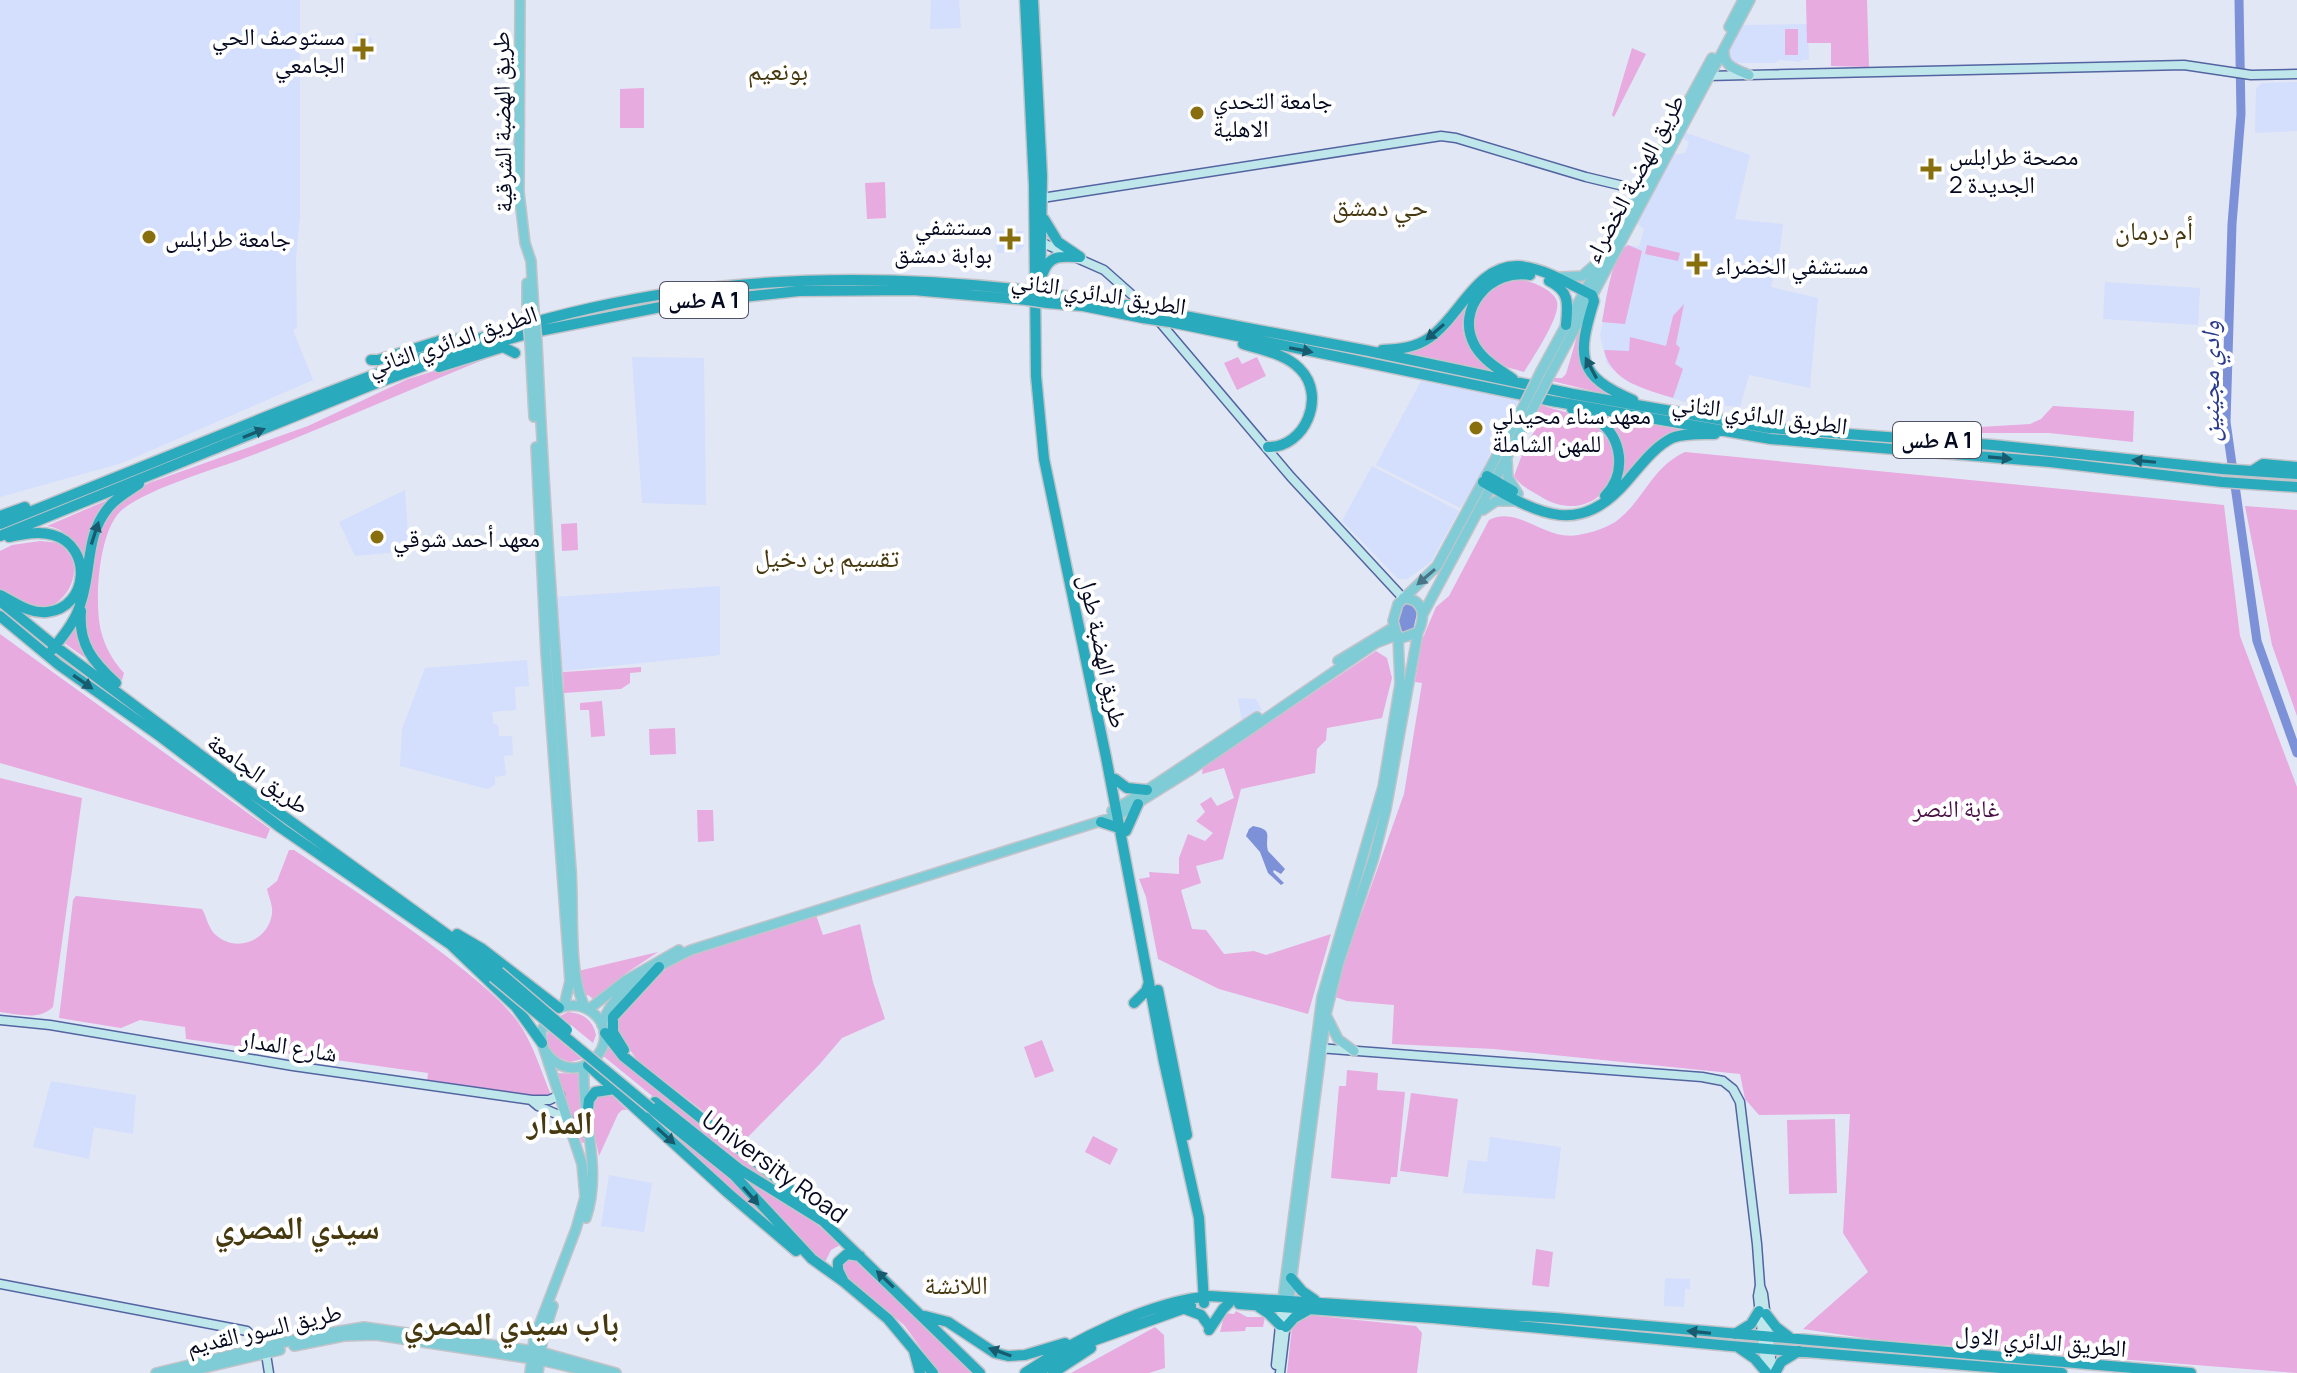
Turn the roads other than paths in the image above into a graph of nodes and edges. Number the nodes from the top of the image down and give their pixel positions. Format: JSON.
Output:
{"nodes":[{"id":1,"x":520,"y":0,"type":"edge"},
{"id":2,"x":1025,"y":0,"type":"edge"},
{"id":3,"x":1033,"y":0,"type":"edge"},
{"id":4,"x":1743,"y":0,"type":"edge"},
{"id":5,"x":1750,"y":0,"type":"edge"},
{"id":6,"x":1724,"y":49,"type":"junction"},
{"id":7,"x":2297,"y":74,"type":"edge"},
{"id":8,"x":1749,"y":75,"type":"junction"},
{"id":9,"x":1706,"y":76,"type":"junction"},
{"id":10,"x":1640,"y":190,"type":"junction"},
{"id":11,"x":1042,"y":198,"type":"junction"},
{"id":12,"x":1042,"y":211,"type":"junction"},
{"id":13,"x":1038,"y":241,"type":"junction"},
{"id":14,"x":1613,"y":241,"type":"junction"},
{"id":15,"x":1080,"y":257,"type":"junction"},
{"id":16,"x":1555,"y":276,"type":"junction"},
{"id":17,"x":1041,"y":279,"type":"junction"},
{"id":18,"x":1589,"y":293,"type":"junction"},
{"id":19,"x":1026,"y":295,"type":"junction"},
{"id":20,"x":1566,"y":325,"type":"junction"},
{"id":21,"x":1208,"y":330,"type":"junction"},
{"id":22,"x":471,"y":339,"type":"junction"},
{"id":23,"x":533,"y":343,"type":"junction"},
{"id":24,"x":1369,"y":351,"type":"junction"},
{"id":25,"x":515,"y":353,"type":"dead end"},
{"id":26,"x":371,"y":360,"type":"dead end"},
{"id":27,"x":1546,"y":373,"type":"junction"},
{"id":28,"x":391,"y":378,"type":"junction"},
{"id":29,"x":1518,"y":383,"type":"junction"},
{"id":30,"x":1552,"y":401,"type":"junction"},
{"id":31,"x":1653,"y":408,"type":"junction"},
{"id":32,"x":1524,"y":414,"type":"junction"},
{"id":33,"x":1738,"y":433,"type":"junction"},
{"id":34,"x":1271,"y":451,"type":"junction"},
{"id":35,"x":1507,"y":459,"type":"junction"},
{"id":36,"x":168,"y":467,"type":"junction"},
{"id":37,"x":2297,"y":467,"type":"edge"},
{"id":38,"x":2250,"y":471,"type":"junction"},
{"id":39,"x":2297,"y":474,"type":"edge"},
{"id":40,"x":1489,"y":481,"type":"junction"},
{"id":41,"x":2297,"y":487,"type":"edge"},
{"id":42,"x":88,"y":489,"type":"junction"},
{"id":43,"x":1518,"y":498,"type":"junction"},
{"id":44,"x":0,"y":516,"type":"edge"},
{"id":45,"x":1475,"y":519,"type":"junction"},
{"id":46,"x":0,"y":524,"type":"edge"},
{"id":47,"x":0,"y":538,"type":"edge"},
{"id":48,"x":1450,"y":554,"type":"junction"},
{"id":49,"x":0,"y":598,"type":"edge"},
{"id":50,"x":82,"y":600,"type":"junction"},
{"id":51,"x":1402,"y":600,"type":"junction"},
{"id":52,"x":1423,"y":614,"type":"junction"},
{"id":53,"x":0,"y":616,"type":"edge"},
{"id":54,"x":0,"y":625,"type":"edge"},
{"id":55,"x":1418,"y":632,"type":"junction"},
{"id":56,"x":1396,"y":633,"type":"junction"},
{"id":57,"x":1376,"y":643,"type":"junction"},
{"id":58,"x":52,"y":650,"type":"junction"},
{"id":59,"x":1399,"y":653,"type":"junction"},
{"id":60,"x":59,"y":665,"type":"junction"},
{"id":61,"x":133,"y":702,"type":"junction"},
{"id":62,"x":1400,"y":712,"type":"junction"},
{"id":63,"x":1187,"y":768,"type":"junction"},
{"id":64,"x":1115,"y":779,"type":"junction"},
{"id":65,"x":1147,"y":790,"type":"junction"},
{"id":66,"x":1138,"y":804,"type":"junction"},
{"id":67,"x":1119,"y":811,"type":"junction"},
{"id":68,"x":1101,"y":822,"type":"junction"},
{"id":69,"x":1123,"y":829,"type":"junction"},
{"id":70,"x":1370,"y":855,"type":"junction"},
{"id":71,"x":422,"y":916,"type":"junction"},
{"id":72,"x":736,"y":931,"type":"junction"},
{"id":73,"x":450,"y":944,"type":"junction"},
{"id":74,"x":659,"y":967,"type":"junction"},
{"id":75,"x":496,"y":974,"type":"junction"},
{"id":76,"x":1150,"y":980,"type":"junction"},
{"id":77,"x":1134,"y":1003,"type":"dead end"},
{"id":78,"x":562,"y":1007,"type":"junction"},
{"id":79,"x":587,"y":1008,"type":"junction"},
{"id":80,"x":1326,"y":1014,"type":"junction"},
{"id":81,"x":0,"y":1020,"type":"edge"},
{"id":82,"x":604,"y":1029,"type":"junction"},
{"id":83,"x":543,"y":1047,"type":"junction"},
{"id":84,"x":1318,"y":1048,"type":"junction"},
{"id":85,"x":1354,"y":1051,"type":"junction"},
{"id":86,"x":586,"y":1066,"type":"junction"},
{"id":87,"x":641,"y":1070,"type":"junction"},
{"id":88,"x":614,"y":1089,"type":"junction"},
{"id":89,"x":560,"y":1095,"type":"junction"},
{"id":90,"x":532,"y":1100,"type":"junction"},
{"id":91,"x":653,"y":1105,"type":"junction"},
{"id":92,"x":587,"y":1117,"type":"junction"},
{"id":93,"x":568,"y":1119,"type":"junction"},
{"id":94,"x":589,"y":1138,"type":"junction"},
{"id":95,"x":575,"y":1143,"type":"junction"},
{"id":96,"x":823,"y":1221,"type":"junction"},
{"id":97,"x":862,"y":1256,"type":"junction"},
{"id":98,"x":812,"y":1259,"type":"junction"},
{"id":99,"x":1291,"y":1278,"type":"junction"},
{"id":100,"x":844,"y":1282,"type":"junction"},
{"id":101,"x":0,"y":1284,"type":"edge"},
{"id":102,"x":1207,"y":1299,"type":"junction"},
{"id":103,"x":1229,"y":1303,"type":"junction"},
{"id":104,"x":1285,"y":1303,"type":"junction"},
{"id":105,"x":1253,"y":1305,"type":"junction"},
{"id":106,"x":1316,"y":1305,"type":"junction"},
{"id":107,"x":1183,"y":1308,"type":"junction"},
{"id":108,"x":1762,"y":1312,"type":"junction"},
{"id":109,"x":923,"y":1315,"type":"junction"},
{"id":110,"x":1283,"y":1326,"type":"junction"},
{"id":111,"x":1733,"y":1335,"type":"junction"},
{"id":112,"x":1107,"y":1336,"type":"junction"},
{"id":113,"x":1794,"y":1339,"type":"junction"},
{"id":114,"x":1075,"y":1341,"type":"junction"},
{"id":115,"x":1766,"y":1343,"type":"junction"},
{"id":116,"x":1737,"y":1347,"type":"junction"},
{"id":117,"x":914,"y":1349,"type":"junction"},
{"id":118,"x":264,"y":1351,"type":"junction"},
{"id":119,"x":1800,"y":1351,"type":"junction"},
{"id":120,"x":1887,"y":1352,"type":"junction"},
{"id":121,"x":536,"y":1355,"type":"junction"},
{"id":122,"x":1055,"y":1357,"type":"junction"},
{"id":123,"x":575,"y":1367,"type":"junction"},
{"id":124,"x":1766,"y":1372,"type":"edge"},
{"id":125,"x":156,"y":1373,"type":"edge"},
{"id":126,"x":182,"y":1373,"type":"edge"},
{"id":127,"x":269,"y":1373,"type":"edge"},
{"id":128,"x":530,"y":1373,"type":"edge"},
{"id":129,"x":538,"y":1373,"type":"edge"},
{"id":130,"x":555,"y":1373,"type":"edge"},
{"id":131,"x":596,"y":1373,"type":"edge"},
{"id":132,"x":616,"y":1373,"type":"edge"},
{"id":133,"x":920,"y":1373,"type":"edge"},
{"id":134,"x":933,"y":1373,"type":"edge"},
{"id":135,"x":980,"y":1373,"type":"edge"},
{"id":136,"x":1025,"y":1373,"type":"edge"},
{"id":137,"x":1037,"y":1373,"type":"edge"},
{"id":138,"x":1053,"y":1373,"type":"edge"},
{"id":139,"x":1278,"y":1373,"type":"edge"},
{"id":140,"x":1774,"y":1373,"type":"edge"},
{"id":141,"x":2062,"y":1373,"type":"edge"},
{"id":142,"x":2191,"y":1373,"type":"edge"}],
"edges":[{"from":1,"to":23,"type":"main road","name":"طريق الهضبة الشرقية","bridge":true},
{"from":2,"to":13,"type":"highway","name":"طريق الهضبة طول"},
{"from":3,"to":11,"type":"highway","name":"طريق الهضبة طول"},
{"from":4,"to":9,"type":"main road","name":"طريق الهضبة الخضراء"},
{"from":5,"to":6,"type":"main road","name":"طريق الهضبة الخضراء"},
{"from":6,"to":8,"type":"main road"},
{"from":6,"to":9,"type":"main road","name":"طريق الهضبة الخضراء"},
{"from":7,"to":8,"type":"street"},
{"from":8,"to":9,"type":"street"},
{"from":9,"to":10,"type":"main road","name":"طريق الهضبة الخضراء"},
{"from":9,"to":18,"type":"main road","name":"طريق الهضبة الخضراء"},
{"from":10,"to":11,"type":"street"},
{"from":10,"to":14,"type":"main road","name":"طريق الهضبة الخضراء"},
{"from":11,"to":12,"type":"highway","name":"طريق الهضبة طول"},
{"from":12,"to":13,"type":"highway","name":"طريق الهضبة طول"},
{"from":12,"to":15,"type":"highway"},
{"from":13,"to":15,"type":"street"},
{"from":13,"to":17,"type":"highway","name":"طريق الهضبة طول"},
{"from":13,"to":67,"type":"highway","name":"طريق الهضبة طول"},
{"from":14,"to":16,"type":"main road"},
{"from":14,"to":18,"type":"main road","name":"طريق الهضبة الخضراء"},
{"from":15,"to":17,"type":"highway"},
{"from":15,"to":34,"type":"street"},
{"from":16,"to":18,"type":"highway"},
{"from":16,"to":24,"type":"highway","one_way":true},
{"from":17,"to":64,"type":"highway","name":"طريق الهضبة طول"},
{"from":18,"to":20,"type":"main road","name":"طريق الهضبة الخضراء"},
{"from":18,"to":27,"type":"main road","name":"طريق الهضبة الخضراء"},
{"from":31,"to":18,"type":"highway","one_way":true},
{"from":19,"to":21,"type":"highway","name":"الطريق الدائري الثاني","number":"طس A 1","bridge":true},
{"from":19,"to":22,"type":"highway","name":"الطريق الدائري الثاني","number":"طس A 1"},
{"from":19,"to":24,"type":"highway","name":"الطريق الدائري الثاني","bridge":true},
{"from":19,"to":28,"type":"highway","name":"الطريق الدائري الثاني","number":"طس A 1"},
{"from":20,"to":27,"type":"main road","name":"طريق الهضبة الخضراء"},
{"from":20,"to":29,"type":"highway"},
{"from":21,"to":30,"type":"highway","name":"الطريق الدائري الثاني","number":"طس A 1","one_way":true},
{"from":21,"to":34,"type":"highway"},
{"from":22,"to":26,"type":"highway"},
{"from":22,"to":42,"type":"highway","name":"الطريق الدائري الثاني","number":"طس A 1"},
{"from":23,"to":78,"type":"main road"},
{"from":23,"to":79,"type":"main road"},
{"from":24,"to":29,"type":"highway","name":"الطريق الدائري الثاني","number":"طس A 1"},
{"from":25,"to":28,"type":"highway"},
{"from":27,"to":32,"type":"main road","bridge":true},
{"from":36,"to":28,"type":"highway","name":"الطريق الدائري الثاني","number":"طس A 1","one_way":true},
{"from":29,"to":31,"type":"highway","name":"الطريق الدائري الثاني","number":"طس A 1"},
{"from":30,"to":33,"type":"highway","name":"الطريق الدائري الثاني","number":"طس A 1"},
{"from":30,"to":43,"type":"highway"},
{"from":38,"to":31,"type":"highway","name":"الطريق الدائري الثاني","number":"طس A 1","one_way":true},
{"from":32,"to":35,"type":"main road"},
{"from":32,"to":40,"type":"main road"},
{"from":33,"to":41,"type":"highway","name":"الطريق الدائري الثاني","number":"طس A 1","one_way":true},
{"from":33,"to":43,"type":"highway"},
{"from":34,"to":51,"type":"street"},
{"from":35,"to":40,"type":"main road"},
{"from":35,"to":43,"type":"main road"},
{"from":36,"to":47,"type":"highway","name":"الطريق الدائري الثاني","number":"طس A 1"},
{"from":50,"to":36,"type":"highway","one_way":true},
{"from":37,"to":38,"type":"highway"},
{"from":38,"to":39,"type":"highway"},
{"from":40,"to":43,"type":"highway"},
{"from":40,"to":45,"type":"main road"},
{"from":40,"to":48,"type":"main road"},
{"from":42,"to":44,"type":"highway"},
{"from":42,"to":46,"type":"highway","name":"الطريق الدائري الثاني","number":"طس A 1"},
{"from":43,"to":45,"type":"main road"},
{"from":45,"to":48,"type":"main road"},
{"from":47,"to":49,"type":"highway"},
{"from":48,"to":51,"type":"main road","one_way":true},
{"from":48,"to":52,"type":"main road"},
{"from":49,"to":58,"type":"highway","name":"طريق الجامعة"},
{"from":50,"to":58,"type":"highway"},
{"from":50,"to":61,"type":"highway"},
{"from":51,"to":52,"type":"main road"},
{"from":51,"to":56,"type":"main road"},
{"from":52,"to":55,"type":"main road"},
{"from":53,"to":58,"type":"highway","name":"طريق الجامعة"},
{"from":54,"to":60,"type":"highway"},
{"from":55,"to":56,"type":"main road"},
{"from":55,"to":62,"type":"main road"},
{"from":56,"to":57,"type":"main road"},
{"from":56,"to":59,"type":"main road"},
{"from":56,"to":63,"type":"main road"},
{"from":57,"to":59,"type":"main road"},
{"from":57,"to":63,"type":"main road"},
{"from":58,"to":60,"type":"highway","name":"طريق الجامعة"},
{"from":58,"to":61,"type":"highway","name":"طريق الجامعة"},
{"from":59,"to":62,"type":"main road"},
{"from":60,"to":73,"type":"highway","name":"طريق الجامعة","one_way":true},
{"from":61,"to":71,"type":"highway","name":"طريق الجامعة"},
{"from":62,"to":70,"type":"main road"},
{"from":63,"to":65,"type":"main road"},
{"from":63,"to":66,"type":"main road"},
{"from":64,"to":65,"type":"highway"},
{"from":64,"to":67,"type":"highway","name":"طريق الهضبة طول"},
{"from":65,"to":67,"type":"main road"},
{"from":66,"to":67,"type":"main road"},
{"from":66,"to":69,"type":"highway"},
{"from":67,"to":68,"type":"main road"},
{"from":67,"to":69,"type":"highway","name":"طريق الهضبة طول"},
{"from":67,"to":72,"type":"main road"},
{"from":68,"to":69,"type":"highway"},
{"from":68,"to":72,"type":"main road"},
{"from":69,"to":76,"type":"highway","name":"طريق الهضبة طول"},
{"from":69,"to":102,"type":"highway","name":"طريق الهضبة طول"},
{"from":70,"to":80,"type":"main road"},
{"from":70,"to":84,"type":"main road"},
{"from":71,"to":75,"type":"highway","name":"طريق الجامعة"},
{"from":71,"to":78,"type":"highway"},
{"from":72,"to":74,"type":"main road"},
{"from":72,"to":79,"type":"main road"},
{"from":73,"to":75,"type":"highway","name":"طريق الجامعة"},
{"from":73,"to":83,"type":"highway"},
{"from":74,"to":82,"type":"main road"},
{"from":74,"to":87,"type":"highway"},
{"from":75,"to":91,"type":"highway","name":"University Road","bridge":true},
{"from":76,"to":77,"type":"highway"},
{"from":76,"to":102,"type":"highway","name":"طريق الهضبة طول"},
{"from":78,"to":79,"type":"main road"},
{"from":78,"to":83,"type":"main road"},
{"from":79,"to":82,"type":"main road"},
{"from":80,"to":84,"type":"main road"},
{"from":80,"to":85,"type":"main road"},
{"from":81,"to":90,"type":"street","name":"شارع المدار"},
{"from":82,"to":86,"type":"main road"},
{"from":82,"to":87,"type":"highway"},
{"from":83,"to":86,"type":"main road"},
{"from":83,"to":89,"type":"main road"},
{"from":84,"to":85,"type":"street"},
{"from":84,"to":99,"type":"main road"},
{"from":84,"to":104,"type":"main road"},
{"from":85,"to":108,"type":"street"},
{"from":86,"to":88,"type":"highway"},
{"from":86,"to":92,"type":"main road"},
{"from":87,"to":96,"type":"highway"},
{"from":88,"to":92,"type":"highway"},
{"from":88,"to":98,"type":"highway","one_way":true},
{"from":89,"to":90,"type":"street"},
{"from":89,"to":93,"type":"main road"},
{"from":90,"to":93,"type":"street","name":"شارع المدار"},
{"from":91,"to":96,"type":"highway","name":"University Road"},
{"from":91,"to":98,"type":"highway","name":"University Road","one_way":true},
{"from":92,"to":94,"type":"main road"},
{"from":93,"to":95,"type":"main road"},
{"from":94,"to":95,"type":"main road"},
{"from":94,"to":121,"type":"main road"},
{"from":95,"to":121,"type":"main road"},
{"from":96,"to":97,"type":"highway","name":"University Road"},
{"from":97,"to":100,"type":"highway"},
{"from":109,"to":97,"type":"highway","name":"University Road","one_way":true},
{"from":98,"to":100,"type":"highway","name":"University Road"},
{"from":99,"to":104,"type":"main road"},
{"from":99,"to":106,"type":"highway"},
{"from":100,"to":117,"type":"highway","name":"University Road"},
{"from":101,"to":118,"type":"street"},
{"from":102,"to":103,"type":"highway"},
{"from":102,"to":104,"type":"highway"},
{"from":102,"to":107,"type":"highway"},
{"from":102,"to":114,"type":"highway"},
{"from":103,"to":105,"type":"highway"},
{"from":103,"to":107,"type":"highway"},
{"from":104,"to":105,"type":"highway"},
{"from":104,"to":106,"type":"highway"},
{"from":104,"to":110,"type":"street"},
{"from":105,"to":110,"type":"highway"},
{"from":106,"to":110,"type":"highway"},
{"from":111,"to":106,"type":"highway","one_way":true},
{"from":106,"to":116,"type":"highway"},
{"from":107,"to":112,"type":"highway"},
{"from":108,"to":111,"type":"highway"},
{"from":108,"to":113,"type":"highway"},
{"from":108,"to":115,"type":"street"},
{"from":114,"to":109,"type":"highway","one_way":true},
{"from":109,"to":135,"type":"highway","name":"University Road"},
{"from":110,"to":139,"type":"street"},
{"from":111,"to":115,"type":"highway"},
{"from":112,"to":122,"type":"highway"},
{"from":112,"to":138,"type":"highway"},
{"from":113,"to":115,"type":"highway"},
{"from":113,"to":120,"type":"highway"},
{"from":114,"to":122,"type":"highway"},
{"from":115,"to":116,"type":"highway"},
{"from":115,"to":119,"type":"highway"},
{"from":115,"to":124,"type":"street"},
{"from":115,"to":140,"type":"street"},
{"from":116,"to":124,"type":"highway"},
{"from":117,"to":133,"type":"highway"},
{"from":117,"to":134,"type":"highway","name":"University Road"},
{"from":118,"to":121,"type":"main road","name":"طريق السور القديم"},
{"from":118,"to":125,"type":"main road","name":"طريق السور القديم"},
{"from":118,"to":126,"type":"main road","name":"طريق السور القديم"},
{"from":118,"to":127,"type":"street"},
{"from":119,"to":120,"type":"highway"},
{"from":119,"to":140,"type":"highway"},
{"from":120,"to":141,"type":"highway","name":"الطريق الدائري الاول"},
{"from":120,"to":142,"type":"highway","name":"الطريق الدائري الاول"},
{"from":121,"to":123,"type":"main road","name":"طريق السور القديم"},
{"from":121,"to":128,"type":"main road"},
{"from":121,"to":129,"type":"main road"},
{"from":121,"to":132,"type":"main road","name":"طريق السور القديم"},
{"from":122,"to":136,"type":"highway"},
{"from":122,"to":137,"type":"highway"},
{"from":123,"to":130,"type":"main road"},
{"from":123,"to":131,"type":"main road","name":"طريق السور القديم"}]}
